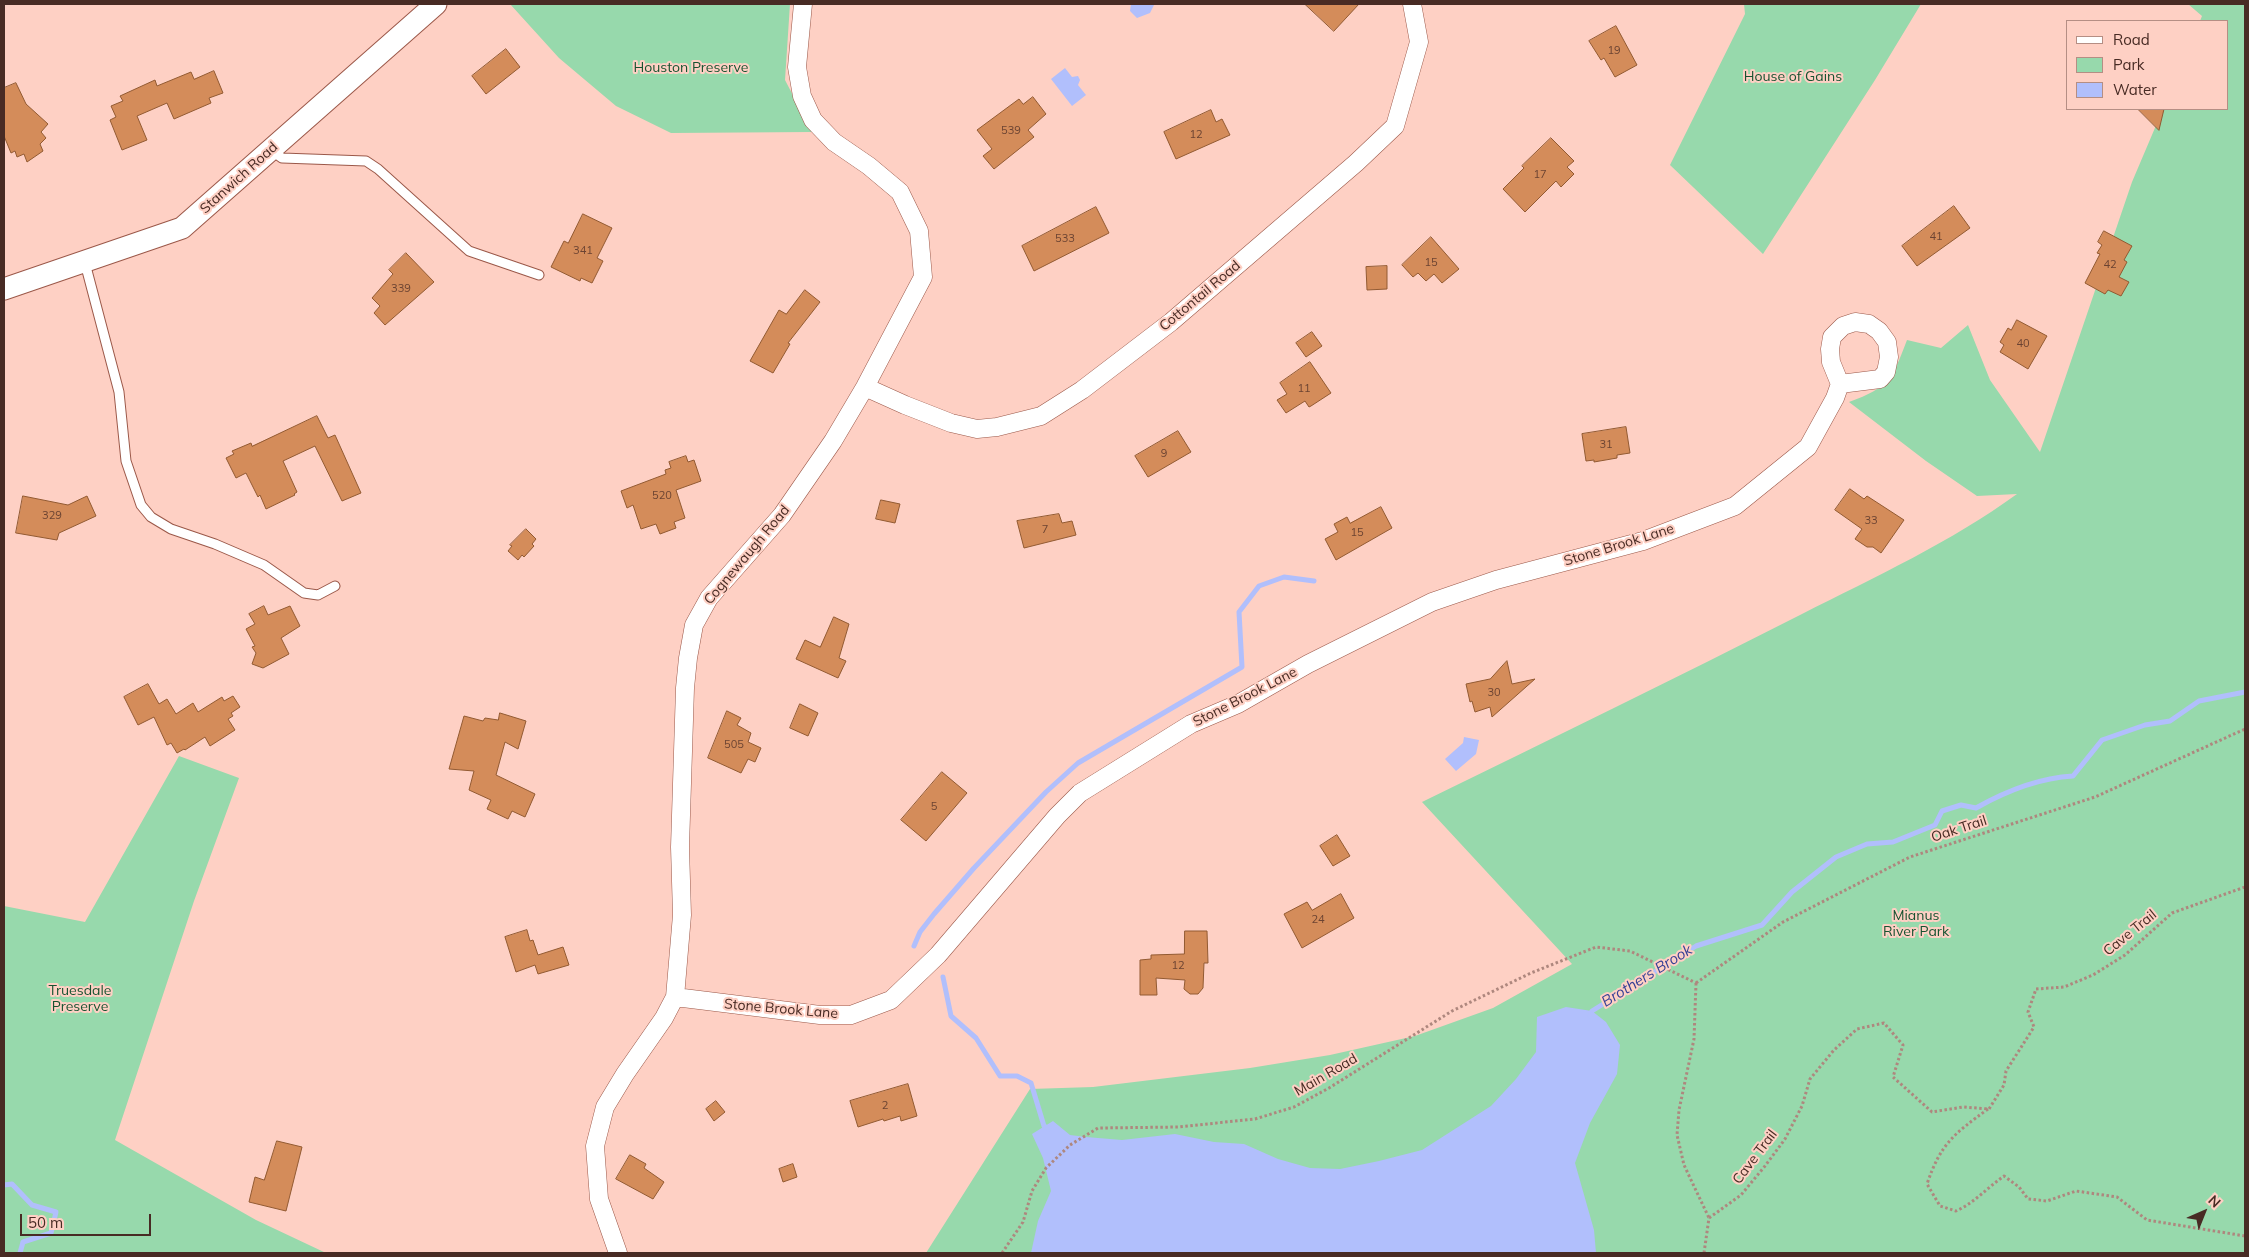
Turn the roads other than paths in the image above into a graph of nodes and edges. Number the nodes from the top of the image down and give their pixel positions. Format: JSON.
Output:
{"nodes":[{"id":1,"x":436,"y":4,"type":"edge"},
{"id":2,"x":803,"y":4,"type":"edge"},
{"id":3,"x":1412,"y":4,"type":"edge"},
{"id":4,"x":271,"y":150,"type":"junction"},
{"id":5,"x":85,"y":262,"type":"junction"},
{"id":6,"x":539,"y":275,"type":"dead end"},
{"id":7,"x":4,"y":289,"type":"edge"},
{"id":8,"x":1840,"y":384,"type":"dead end"},
{"id":9,"x":865,"y":387,"type":"junction"},
{"id":10,"x":335,"y":586,"type":"dead end"},
{"id":11,"x":674,"y":998,"type":"junction"},
{"id":12,"x":618,"y":1253,"type":"edge"}],
"edges":[{"from":1,"to":4,"type":"street","name":"Stanwich Road"},
{"from":2,"to":9,"type":"street","name":"Cognewaugh Road"},
{"from":3,"to":9,"type":"street","name":"Cottontail Road"},
{"from":4,"to":5,"type":"street","name":"Stanwich Road"},
{"from":4,"to":6,"type":"lane"},
{"from":5,"to":7,"type":"street","name":"Stanwich Road"},
{"from":5,"to":10,"type":"lane"},
{"from":8,"to":11,"type":"street","name":"Stone Brook Lane"},
{"from":9,"to":11,"type":"street","name":"Cognewaugh Road"},
{"from":11,"to":12,"type":"street","name":"Cognewaugh Road"}]}
